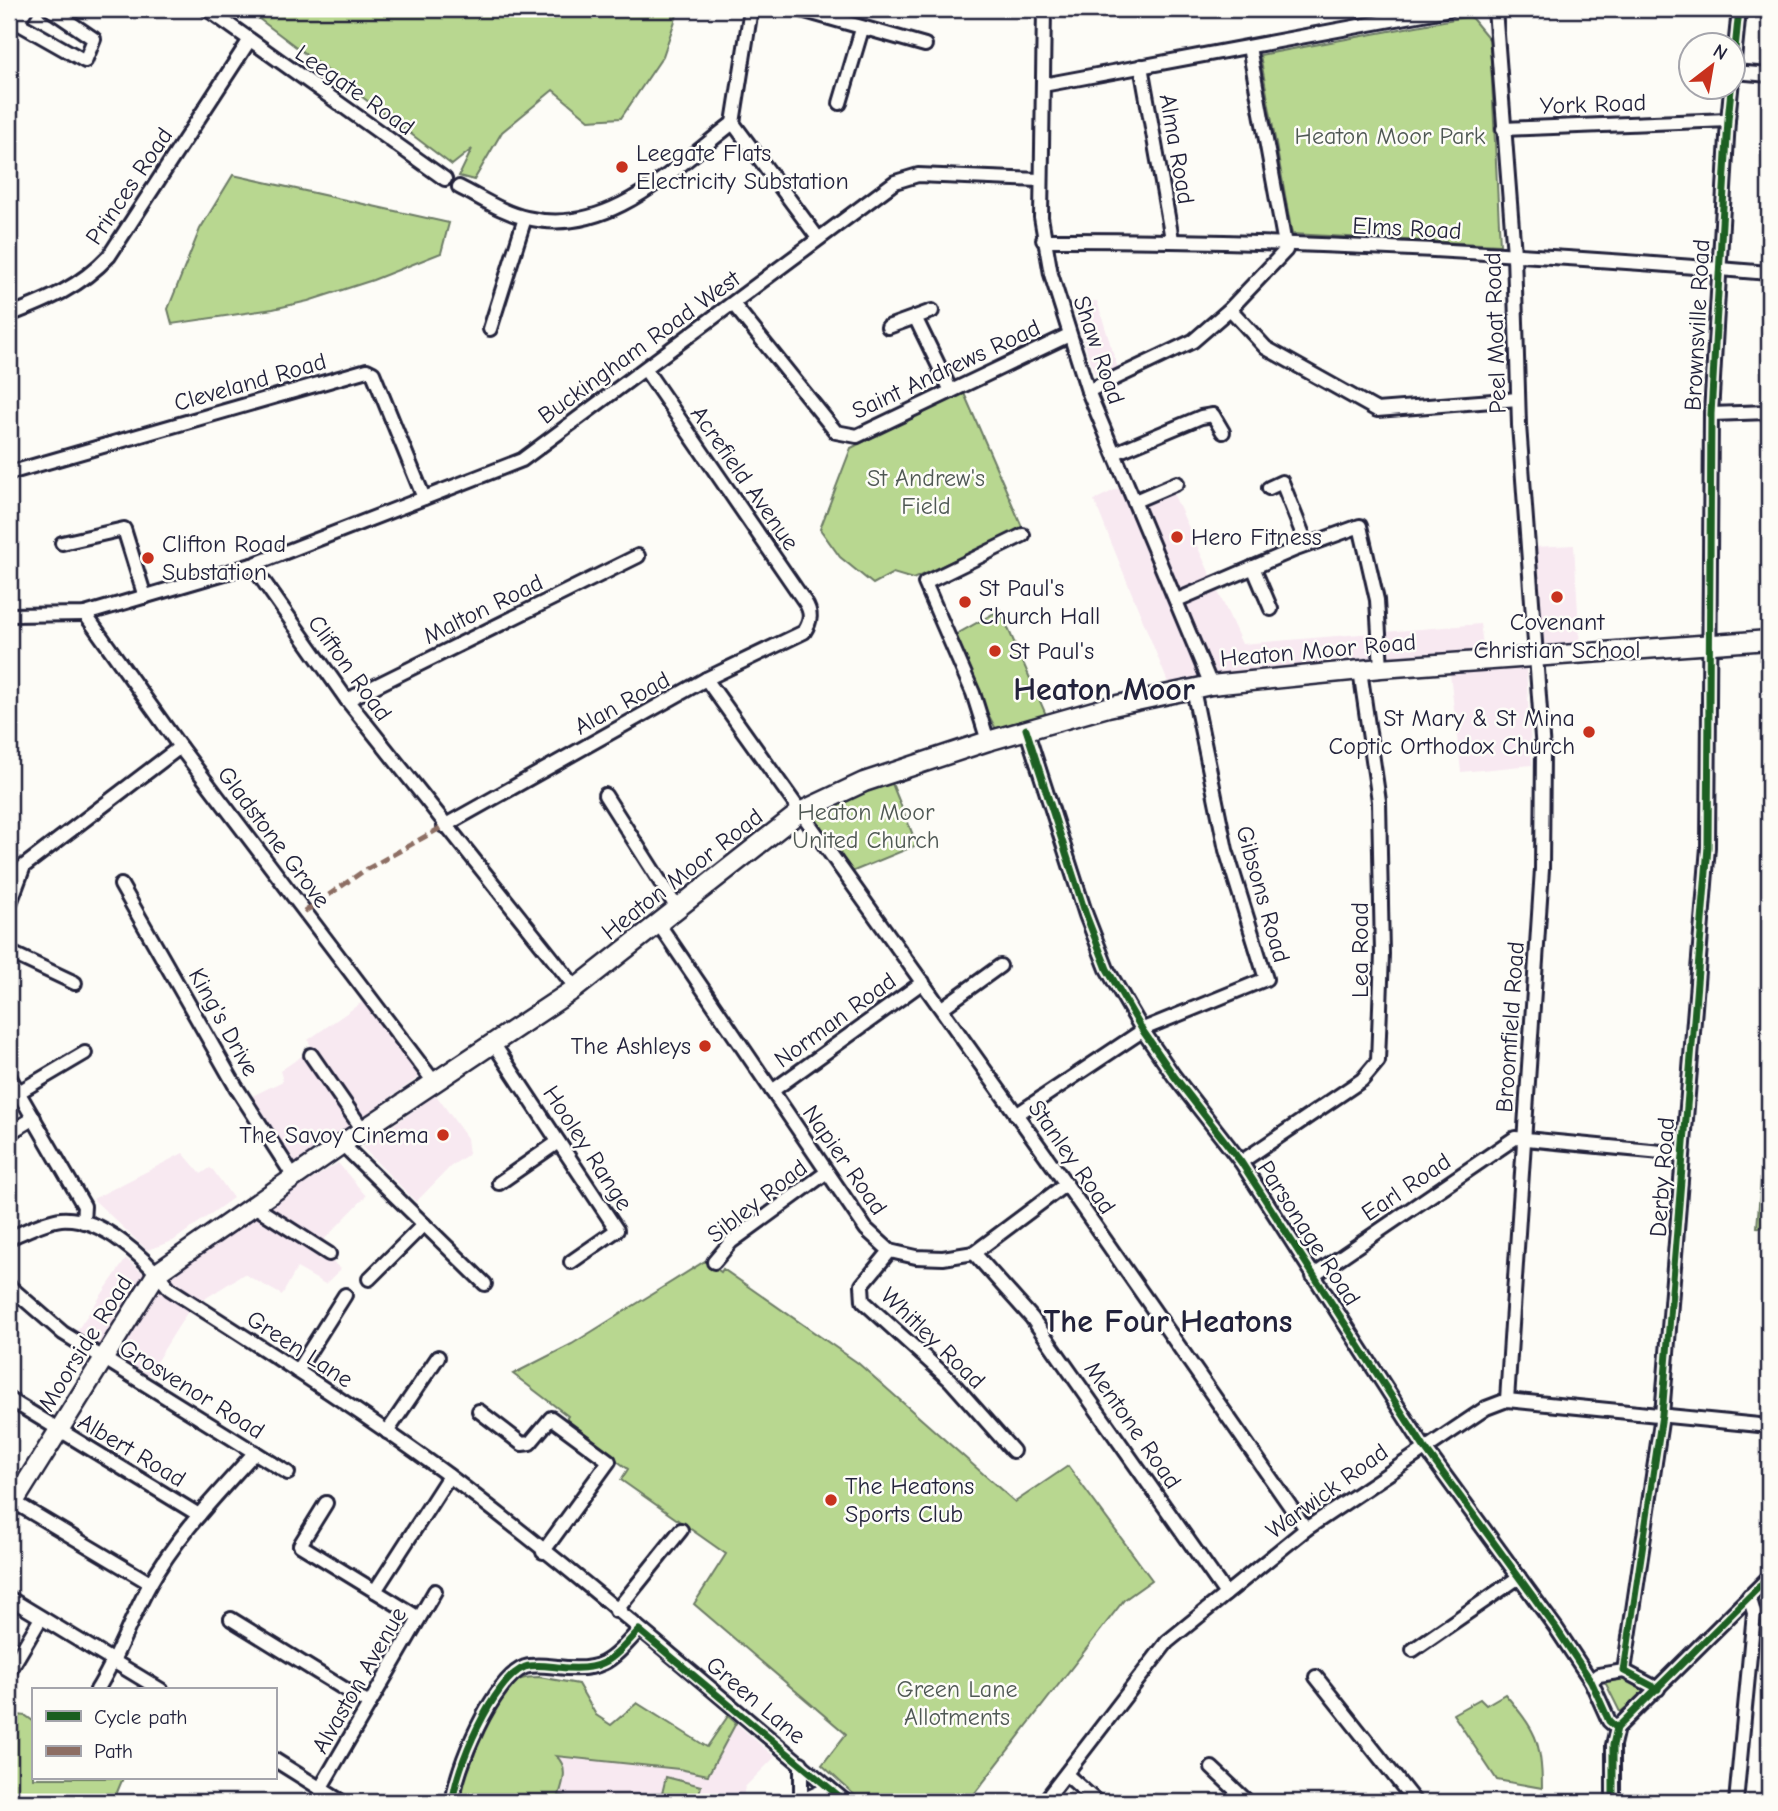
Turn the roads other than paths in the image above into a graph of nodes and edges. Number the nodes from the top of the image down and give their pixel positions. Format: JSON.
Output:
{"nodes":[{"id":1,"x":26,"y":9,"type":"edge"},
{"id":2,"x":50,"y":9,"type":"edge"},
{"id":3,"x":207,"y":9,"type":"edge"},
{"id":4,"x":751,"y":9,"type":"edge"},
{"id":5,"x":798,"y":9,"type":"edge"},
{"id":6,"x":1044,"y":9,"type":"edge"},
{"id":7,"x":1450,"y":9,"type":"edge"},
{"id":8,"x":1495,"y":9,"type":"edge"},
{"id":9,"x":1739,"y":9,"type":"edge"},
{"id":10,"x":13,"y":21,"type":"edge"},
{"id":11,"x":862,"y":29,"type":"junction"},
{"id":12,"x":1738,"y":32,"type":"edge"},
{"id":13,"x":249,"y":41,"type":"junction"},
{"id":14,"x":925,"y":45,"type":"dead end"},
{"id":15,"x":1249,"y":47,"type":"junction"},
{"id":16,"x":1141,"y":66,"type":"junction"},
{"id":17,"x":1746,"y":73,"type":"edge"},
{"id":18,"x":1769,"y":75,"type":"edge"},
{"id":19,"x":1043,"y":85,"type":"junction"},
{"id":20,"x":1731,"y":102,"type":"edge"},
{"id":21,"x":840,"y":103,"type":"dead end"},
{"id":22,"x":1728,"y":120,"type":"junction"},
{"id":23,"x":733,"y":123,"type":"junction"},
{"id":24,"x":1503,"y":129,"type":"junction"},
{"id":25,"x":445,"y":179,"type":"dead end"},
{"id":26,"x":1040,"y":180,"type":"junction"},
{"id":27,"x":459,"y":187,"type":"dead end"},
{"id":28,"x":526,"y":218,"type":"junction"},
{"id":29,"x":818,"y":238,"type":"junction"},
{"id":30,"x":1172,"y":239,"type":"junction"},
{"id":31,"x":1043,"y":240,"type":"junction"},
{"id":32,"x":1287,"y":244,"type":"junction"},
{"id":33,"x":1514,"y":254,"type":"junction"},
{"id":34,"x":1718,"y":269,"type":"junction"},
{"id":35,"x":1769,"y":273,"type":"edge"},
{"id":36,"x":734,"y":305,"type":"junction"},
{"id":37,"x":1230,"y":309,"type":"junction"},
{"id":38,"x":932,"y":311,"type":"dead end"},
{"id":39,"x":9,"y":314,"type":"edge"},
{"id":40,"x":915,"y":317,"type":"junction"},
{"id":41,"x":888,"y":327,"type":"dead end"},
{"id":42,"x":490,"y":329,"type":"dead end"},
{"id":43,"x":1069,"y":335,"type":"junction"},
{"id":44,"x":645,"y":369,"type":"junction"},
{"id":45,"x":951,"y":391,"type":"junction"},
{"id":46,"x":1088,"y":391,"type":"junction"},
{"id":47,"x":1518,"y":399,"type":"junction"},
{"id":48,"x":1769,"y":412,"type":"edge"},
{"id":49,"x":1711,"y":414,"type":"junction"},
{"id":50,"x":1223,"y":432,"type":"dead end"},
{"id":51,"x":1115,"y":453,"type":"junction"},
{"id":52,"x":9,"y":473,"type":"edge"},
{"id":53,"x":1177,"y":483,"type":"dead end"},
{"id":54,"x":1269,"y":488,"type":"dead end"},
{"id":55,"x":424,"y":498,"type":"junction"},
{"id":56,"x":1135,"y":501,"type":"junction"},
{"id":57,"x":1023,"y":536,"type":"dead end"},
{"id":58,"x":62,"y":543,"type":"dead end"},
{"id":59,"x":1307,"y":545,"type":"junction"},
{"id":60,"x":638,"y":556,"type":"dead end"},
{"id":61,"x":252,"y":565,"type":"junction"},
{"id":62,"x":1253,"y":567,"type":"junction"},
{"id":63,"x":145,"y":597,"type":"junction"},
{"id":64,"x":1177,"y":600,"type":"junction"},
{"id":65,"x":1271,"y":609,"type":"dead end"},
{"id":66,"x":811,"y":611,"type":"joint"},
{"id":67,"x":85,"y":614,"type":"junction"},
{"id":68,"x":9,"y":615,"type":"edge"},
{"id":69,"x":1769,"y":640,"type":"edge"},
{"id":70,"x":1708,"y":645,"type":"junction"},
{"id":71,"x":1535,"y":657,"type":"junction"},
{"id":72,"x":1381,"y":668,"type":"junction"},
{"id":73,"x":1360,"y":670,"type":"junction"},
{"id":74,"x":706,"y":679,"type":"junction"},
{"id":75,"x":1202,"y":687,"type":"junction"},
{"id":76,"x":346,"y":700,"type":"junction"},
{"id":77,"x":1026,"y":729,"type":"junction"},
{"id":78,"x":988,"y":741,"type":"junction"},
{"id":79,"x":180,"y":747,"type":"junction"},
{"id":80,"x":605,"y":795,"type":"dead end"},
{"id":81,"x":800,"y":812,"type":"junction"},
{"id":82,"x":444,"y":826,"type":"junction"},
{"id":83,"x":121,"y":885,"type":"dead end"},
{"id":84,"x":9,"y":906,"type":"edge"},
{"id":85,"x":677,"y":908,"type":"junction"},
{"id":86,"x":658,"y":923,"type":"junction"},
{"id":87,"x":9,"y":952,"type":"edge"},
{"id":88,"x":1000,"y":966,"type":"dead end"},
{"id":89,"x":923,"y":982,"type":"junction"},
{"id":90,"x":75,"y":983,"type":"dead end"},
{"id":91,"x":576,"y":988,"type":"junction"},
{"id":92,"x":942,"y":1008,"type":"junction"},
{"id":93,"x":1143,"y":1031,"type":"junction"},
{"id":94,"x":493,"y":1042,"type":"junction"},
{"id":95,"x":85,"y":1053,"type":"dead end"},
{"id":96,"x":311,"y":1055,"type":"dead end"},
{"id":97,"x":9,"y":1076,"type":"edge"},
{"id":98,"x":435,"y":1082,"type":"junction"},
{"id":99,"x":772,"y":1091,"type":"junction"},
{"id":100,"x":19,"y":1093,"type":"junction"},
{"id":101,"x":1016,"y":1115,"type":"junction"},
{"id":102,"x":34,"y":1118,"type":"junction"},
{"id":103,"x":363,"y":1130,"type":"junction"},
{"id":104,"x":9,"y":1133,"type":"edge"},
{"id":105,"x":1523,"y":1138,"type":"junction"},
{"id":106,"x":558,"y":1142,"type":"junction"},
{"id":107,"x":342,"y":1144,"type":"junction"},
{"id":108,"x":1682,"y":1154,"type":"junction"},
{"id":109,"x":1241,"y":1162,"type":"junction"},
{"id":110,"x":827,"y":1172,"type":"junction"},
{"id":111,"x":294,"y":1177,"type":"junction"},
{"id":112,"x":499,"y":1183,"type":"dead end"},
{"id":113,"x":1066,"y":1184,"type":"junction"},
{"id":114,"x":254,"y":1206,"type":"junction"},
{"id":115,"x":83,"y":1222,"type":"junction"},
{"id":116,"x":424,"y":1224,"type":"junction"},
{"id":117,"x":9,"y":1238,"type":"edge"},
{"id":118,"x":890,"y":1251,"type":"junction"},
{"id":119,"x":974,"y":1253,"type":"junction"},
{"id":120,"x":329,"y":1254,"type":"dead end"},
{"id":121,"x":571,"y":1262,"type":"dead end"},
{"id":122,"x":714,"y":1262,"type":"dead end"},
{"id":123,"x":158,"y":1273,"type":"junction"},
{"id":124,"x":1313,"y":1276,"type":"junction"},
{"id":125,"x":369,"y":1279,"type":"dead end"},
{"id":126,"x":485,"y":1284,"type":"dead end"},
{"id":127,"x":9,"y":1286,"type":"edge"},
{"id":128,"x":345,"y":1295,"type":"dead end"},
{"id":129,"x":438,"y":1357,"type":"dead end"},
{"id":130,"x":104,"y":1359,"type":"junction"},
{"id":131,"x":297,"y":1371,"type":"junction"},
{"id":132,"x":9,"y":1399,"type":"edge"},
{"id":133,"x":1507,"y":1400,"type":"junction"},
{"id":134,"x":479,"y":1411,"type":"dead end"},
{"id":135,"x":1662,"y":1415,"type":"junction"},
{"id":136,"x":1769,"y":1426,"type":"edge"},
{"id":137,"x":59,"y":1431,"type":"junction"},
{"id":138,"x":387,"y":1432,"type":"junction"},
{"id":139,"x":1424,"y":1447,"type":"junction"},
{"id":140,"x":1013,"y":1451,"type":"dead end"},
{"id":141,"x":255,"y":1452,"type":"junction"},
{"id":142,"x":288,"y":1474,"type":"dead end"},
{"id":143,"x":449,"y":1476,"type":"junction"},
{"id":144,"x":326,"y":1503,"type":"dead end"},
{"id":145,"x":10,"y":1504,"type":"edge"},
{"id":146,"x":199,"y":1515,"type":"junction"},
{"id":147,"x":1306,"y":1529,"type":"junction"},
{"id":148,"x":681,"y":1530,"type":"dead end"},
{"id":149,"x":543,"y":1552,"type":"junction"},
{"id":150,"x":1519,"y":1577,"type":"junction"},
{"id":151,"x":1769,"y":1577,"type":"edge"},
{"id":152,"x":150,"y":1583,"type":"junction"},
{"id":153,"x":375,"y":1591,"type":"junction"},
{"id":154,"x":435,"y":1591,"type":"dead end"},
{"id":155,"x":1226,"y":1594,"type":"junction"},
{"id":156,"x":1749,"y":1596,"type":"junction"},
{"id":157,"x":9,"y":1598,"type":"edge"},
{"id":158,"x":616,"y":1611,"type":"junction"},
{"id":159,"x":41,"y":1618,"type":"junction"},
{"id":160,"x":419,"y":1618,"type":"junction"},
{"id":161,"x":231,"y":1619,"type":"dead end"},
{"id":162,"x":639,"y":1630,"type":"junction"},
{"id":163,"x":1413,"y":1650,"type":"dead end"},
{"id":164,"x":115,"y":1661,"type":"junction"},
{"id":165,"x":1624,"y":1671,"type":"junction"},
{"id":166,"x":9,"y":1672,"type":"edge"},
{"id":167,"x":1315,"y":1677,"type":"dead end"},
{"id":168,"x":1591,"y":1681,"type":"junction"},
{"id":169,"x":98,"y":1688,"type":"edge"},
{"id":170,"x":158,"y":1688,"type":"edge"},
{"id":171,"x":1658,"y":1689,"type":"junction"},
{"id":172,"x":369,"y":1704,"type":"junction"},
{"id":173,"x":1617,"y":1728,"type":"junction"},
{"id":174,"x":276,"y":1761,"type":"edge"},
{"id":175,"x":801,"y":1763,"type":"junction"},
{"id":176,"x":1212,"y":1768,"type":"dead end"},
{"id":177,"x":1067,"y":1775,"type":"junction"},
{"id":178,"x":829,"y":1788,"type":"junction"},
{"id":179,"x":320,"y":1789,"type":"junction"},
{"id":180,"x":801,"y":1801,"type":"edge"},
{"id":181,"x":342,"y":1802,"type":"edge"},
{"id":182,"x":453,"y":1802,"type":"edge"},
{"id":183,"x":846,"y":1802,"type":"edge"},
{"id":184,"x":1044,"y":1802,"type":"edge"},
{"id":185,"x":1097,"y":1802,"type":"edge"},
{"id":186,"x":1248,"y":1802,"type":"edge"},
{"id":187,"x":1415,"y":1802,"type":"edge"},
{"id":188,"x":1613,"y":1802,"type":"edge"},
{"id":189,"x":1736,"y":1802,"type":"edge"}],
"edges":[{"from":1,"to":10,"type":"street"},
{"from":2,"to":10,"type":"street"},
{"from":3,"to":13,"type":"street","name":"Leegate Road"},
{"from":4,"to":23,"type":"street"},
{"from":5,"to":11,"type":"street"},
{"from":6,"to":19,"type":"street","name":"Shaw Road"},
{"from":7,"to":15,"type":"street"},
{"from":8,"to":24,"type":"street","name":"Peel Moat Road"},
{"from":9,"to":12,"type":"street","name":"Brownsville Road"},
{"from":11,"to":14,"type":"street"},
{"from":11,"to":21,"type":"street"},
{"from":13,"to":25,"type":"street","name":"Leegate Road"},
{"from":13,"to":39,"type":"street","name":"Princes Road"},
{"from":15,"to":16,"type":"street"},
{"from":15,"to":32,"type":"street"},
{"from":16,"to":19,"type":"street"},
{"from":16,"to":30,"type":"street","name":"Alma Road"},
{"from":17,"to":18,"type":"street"},
{"from":19,"to":26,"type":"street","name":"Shaw Road"},
{"from":20,"to":22,"type":"street","name":"Brownsville Road"},
{"from":22,"to":24,"type":"street","name":"York Road"},
{"from":22,"to":34,"type":"street","name":"Brownsville Road"},
{"from":23,"to":28,"type":"street"},
{"from":23,"to":29,"type":"street"},
{"from":24,"to":33,"type":"street","name":"Peel Moat Road"},
{"from":26,"to":29,"type":"street","name":"Buckingham Road West"},
{"from":26,"to":31,"type":"street","name":"Shaw Road"},
{"from":27,"to":28,"type":"street"},
{"from":28,"to":42,"type":"street"},
{"from":29,"to":36,"type":"street","name":"Buckingham Road West"},
{"from":30,"to":31,"type":"street","name":"Elms Road"},
{"from":30,"to":32,"type":"street","name":"Elms Road"},
{"from":31,"to":43,"type":"street","name":"Shaw Road"},
{"from":32,"to":33,"type":"street","name":"Elms Road"},
{"from":32,"to":37,"type":"street"},
{"from":33,"to":34,"type":"street","name":"Elms Road"},
{"from":33,"to":47,"type":"street","name":"Peel Moat Road"},
{"from":34,"to":35,"type":"street","name":"Elms Road"},
{"from":34,"to":49,"type":"street","name":"Brownsville Road"},
{"from":36,"to":44,"type":"street","name":"Buckingham Road West"},
{"from":36,"to":45,"type":"street","name":"Saint Andrews Road"},
{"from":37,"to":46,"type":"street"},
{"from":37,"to":47,"type":"street"},
{"from":38,"to":40,"type":"street"},
{"from":40,"to":41,"type":"street"},
{"from":40,"to":45,"type":"street"},
{"from":43,"to":45,"type":"street","name":"Saint Andrews Road"},
{"from":43,"to":46,"type":"street","name":"Shaw Road"},
{"from":44,"to":55,"type":"street","name":"Buckingham Road West"},
{"from":44,"to":66,"type":"street","name":"Acrefield Avenue"},
{"from":46,"to":51,"type":"street","name":"Shaw Road"},
{"from":47,"to":71,"type":"street","name":"Peel Moat Road"},
{"from":48,"to":49,"type":"street"},
{"from":49,"to":70,"type":"street","name":"Brownsville Road"},
{"from":50,"to":51,"type":"street"},
{"from":51,"to":56,"type":"street","name":"Shaw Road"},
{"from":52,"to":55,"type":"street","name":"Cleveland Road"},
{"from":53,"to":56,"type":"street"},
{"from":54,"to":59,"type":"street"},
{"from":55,"to":61,"type":"street","name":"Buckingham Road West"},
{"from":56,"to":64,"type":"street","name":"Shaw Road"},
{"from":57,"to":78,"type":"street"},
{"from":58,"to":63,"type":"street"},
{"from":59,"to":62,"type":"street"},
{"from":59,"to":72,"type":"street"},
{"from":60,"to":76,"type":"street","name":"Malton Road"},
{"from":61,"to":63,"type":"street"},
{"from":61,"to":76,"type":"street","name":"Clifton Road"},
{"from":62,"to":64,"type":"street"},
{"from":62,"to":65,"type":"street"},
{"from":63,"to":67,"type":"street"},
{"from":64,"to":75,"type":"street","name":"Shaw Road"},
{"from":66,"to":74,"type":"street","name":"Alan Road"},
{"from":67,"to":68,"type":"street"},
{"from":67,"to":79,"type":"street","name":"Gladstone Grove"},
{"from":69,"to":70,"type":"main road","name":"Heaton Moor Road"},
{"from":70,"to":71,"type":"main road","name":"Heaton Moor Road"},
{"from":70,"to":108,"type":"street","name":"Derby Road"},
{"from":71,"to":72,"type":"main road","name":"Heaton Moor Road"},
{"from":71,"to":105,"type":"street","name":"Broomfield Road"},
{"from":72,"to":73,"type":"main road","name":"Heaton Moor Road"},
{"from":73,"to":75,"type":"main road","name":"Heaton Moor Road"},
{"from":73,"to":109,"type":"street","name":"Lea Road"},
{"from":74,"to":81,"type":"street","name":"Stanley Road"},
{"from":74,"to":82,"type":"street","name":"Alan Road"},
{"from":75,"to":77,"type":"main road","name":"Heaton Moor Road"},
{"from":75,"to":93,"type":"street","name":"Gibsons Road"},
{"from":76,"to":82,"type":"street","name":"Clifton Road"},
{"from":77,"to":78,"type":"main road","name":"Heaton Moor Road"},
{"from":77,"to":93,"type":"street","name":"Parsonage Road"},
{"from":78,"to":81,"type":"main road","name":"Heaton Moor Road"},
{"from":79,"to":84,"type":"street"},
{"from":79,"to":98,"type":"street","name":"Gladstone Grove"},
{"from":80,"to":85,"type":"street"},
{"from":81,"to":85,"type":"main road","name":"Heaton Moor Road"},
{"from":81,"to":89,"type":"street","name":"Stanley Road"},
{"from":82,"to":91,"type":"street","name":"Clifton Road"},
{"from":83,"to":111,"type":"street","name":"King's Drive"},
{"from":85,"to":86,"type":"main road","name":"Heaton Moor Road"},
{"from":86,"to":91,"type":"main road","name":"Heaton Moor Road"},
{"from":86,"to":99,"type":"street","name":"Napier Road"},
{"from":87,"to":90,"type":"street"},
{"from":88,"to":92,"type":"street"},
{"from":89,"to":92,"type":"street","name":"Stanley Road"},
{"from":89,"to":99,"type":"street","name":"Norman Road"},
{"from":91,"to":94,"type":"main road","name":"Heaton Moor Road"},
{"from":92,"to":101,"type":"street","name":"Stanley Road"},
{"from":93,"to":101,"type":"street"},
{"from":93,"to":109,"type":"street","name":"Parsonage Road"},
{"from":94,"to":98,"type":"main road","name":"Heaton Moor Road"},
{"from":94,"to":106,"type":"street","name":"Hooley Range"},
{"from":95,"to":100,"type":"street"},
{"from":96,"to":103,"type":"street"},
{"from":97,"to":100,"type":"street"},
{"from":98,"to":103,"type":"main road","name":"Heaton Moor Road"},
{"from":99,"to":110,"type":"street","name":"Napier Road"},
{"from":100,"to":102,"type":"street"},
{"from":101,"to":113,"type":"street","name":"Stanley Road"},
{"from":102,"to":104,"type":"street"},
{"from":102,"to":115,"type":"street"},
{"from":103,"to":107,"type":"main road","name":"Heaton Moor Road"},
{"from":105,"to":108,"type":"street"},
{"from":105,"to":124,"type":"street","name":"Earl Road"},
{"from":105,"to":133,"type":"street","name":"Broomfield Road"},
{"from":106,"to":112,"type":"street"},
{"from":106,"to":121,"type":"street","name":"Hooley Range"},
{"from":107,"to":111,"type":"main road","name":"Heaton Moor Road"},
{"from":107,"to":116,"type":"street"},
{"from":108,"to":135,"type":"street","name":"Derby Road"},
{"from":109,"to":124,"type":"street","name":"Parsonage Road"},
{"from":110,"to":118,"type":"street","name":"Napier Road"},
{"from":110,"to":122,"type":"street","name":"Sibley Road"},
{"from":111,"to":114,"type":"main road","name":"Heaton Moor Road"},
{"from":113,"to":119,"type":"street","name":"Napier Road"},
{"from":113,"to":147,"type":"street","name":"Stanley Road"},
{"from":114,"to":120,"type":"street"},
{"from":114,"to":123,"type":"main road","name":"Heaton Moor Road"},
{"from":115,"to":117,"type":"street"},
{"from":115,"to":123,"type":"street","name":"Green Lane"},
{"from":116,"to":125,"type":"street"},
{"from":116,"to":126,"type":"street"},
{"from":118,"to":119,"type":"street","name":"Napier Road"},
{"from":118,"to":140,"type":"street","name":"Whitley Road"},
{"from":119,"to":155,"type":"street","name":"Mentone Road"},
{"from":123,"to":130,"type":"main road","name":"Moorside Road"},
{"from":123,"to":131,"type":"street","name":"Green Lane"},
{"from":124,"to":139,"type":"street","name":"Parsonage Road"},
{"from":127,"to":130,"type":"street","name":"Grosvenor Road"},
{"from":128,"to":131,"type":"street"},
{"from":129,"to":138,"type":"street"},
{"from":130,"to":137,"type":"main road","name":"Moorside Road"},
{"from":130,"to":141,"type":"street","name":"Grosvenor Road"},
{"from":131,"to":138,"type":"street","name":"Green Lane"},
{"from":132,"to":137,"type":"street","name":"Albert Road"},
{"from":133,"to":135,"type":"street"},
{"from":133,"to":139,"type":"street","name":"Warwick Road"},
{"from":134,"to":149,"type":"street"},
{"from":135,"to":136,"type":"street"},
{"from":135,"to":165,"type":"street","name":"Derby Road"},
{"from":137,"to":145,"type":"main road","name":"Moorside Road"},
{"from":137,"to":146,"type":"street","name":"Albert Road"},
{"from":138,"to":143,"type":"street","name":"Green Lane"},
{"from":139,"to":147,"type":"street","name":"Warwick Road"},
{"from":139,"to":150,"type":"street","name":"Parsonage Road"},
{"from":141,"to":142,"type":"street","name":"Grosvenor Road"},
{"from":141,"to":146,"type":"street"},
{"from":143,"to":149,"type":"street","name":"Green Lane"},
{"from":143,"to":153,"type":"street"},
{"from":144,"to":153,"type":"street"},
{"from":145,"to":152,"type":"street"},
{"from":146,"to":152,"type":"street"},
{"from":147,"to":155,"type":"street","name":"Warwick Road"},
{"from":148,"to":158,"type":"street"},
{"from":149,"to":158,"type":"street","name":"Green Lane"},
{"from":150,"to":163,"type":"street"},
{"from":150,"to":168,"type":"street","name":"Parsonage Road"},
{"from":151,"to":156,"type":"street"},
{"from":152,"to":164,"type":"street"},
{"from":153,"to":160,"type":"street"},
{"from":154,"to":160,"type":"street","name":"Alvaston Avenue"},
{"from":155,"to":177,"type":"street","name":"Warwick Road"},
{"from":156,"to":171,"type":"street"},
{"from":156,"to":189,"type":"street"},
{"from":157,"to":159,"type":"street"},
{"from":158,"to":162,"type":"street","name":"Green Lane"},
{"from":159,"to":164,"type":"street"},
{"from":159,"to":166,"type":"street"},
{"from":160,"to":172,"type":"street","name":"Alvaston Avenue"},
{"from":161,"to":172,"type":"street"},
{"from":162,"to":175,"type":"street","name":"Green Lane"},
{"from":162,"to":182,"type":"street"},
{"from":164,"to":169,"type":"street"},
{"from":164,"to":170,"type":"street"},
{"from":165,"to":168,"type":"street"},
{"from":165,"to":171,"type":"street"},
{"from":167,"to":187,"type":"street"},
{"from":168,"to":173,"type":"street","name":"Parsonage Road"},
{"from":171,"to":173,"type":"street"},
{"from":172,"to":179,"type":"street","name":"Alvaston Avenue"},
{"from":173,"to":188,"type":"street"},
{"from":174,"to":179,"type":"street"},
{"from":175,"to":178,"type":"street","name":"Green Lane"},
{"from":175,"to":180,"type":"street"},
{"from":176,"to":186,"type":"street"},
{"from":177,"to":184,"type":"street","name":"Warwick Road"},
{"from":177,"to":185,"type":"street"},
{"from":178,"to":180,"type":"street"},
{"from":178,"to":183,"type":"street","name":"Green Lane"},
{"from":179,"to":181,"type":"street"}]}
